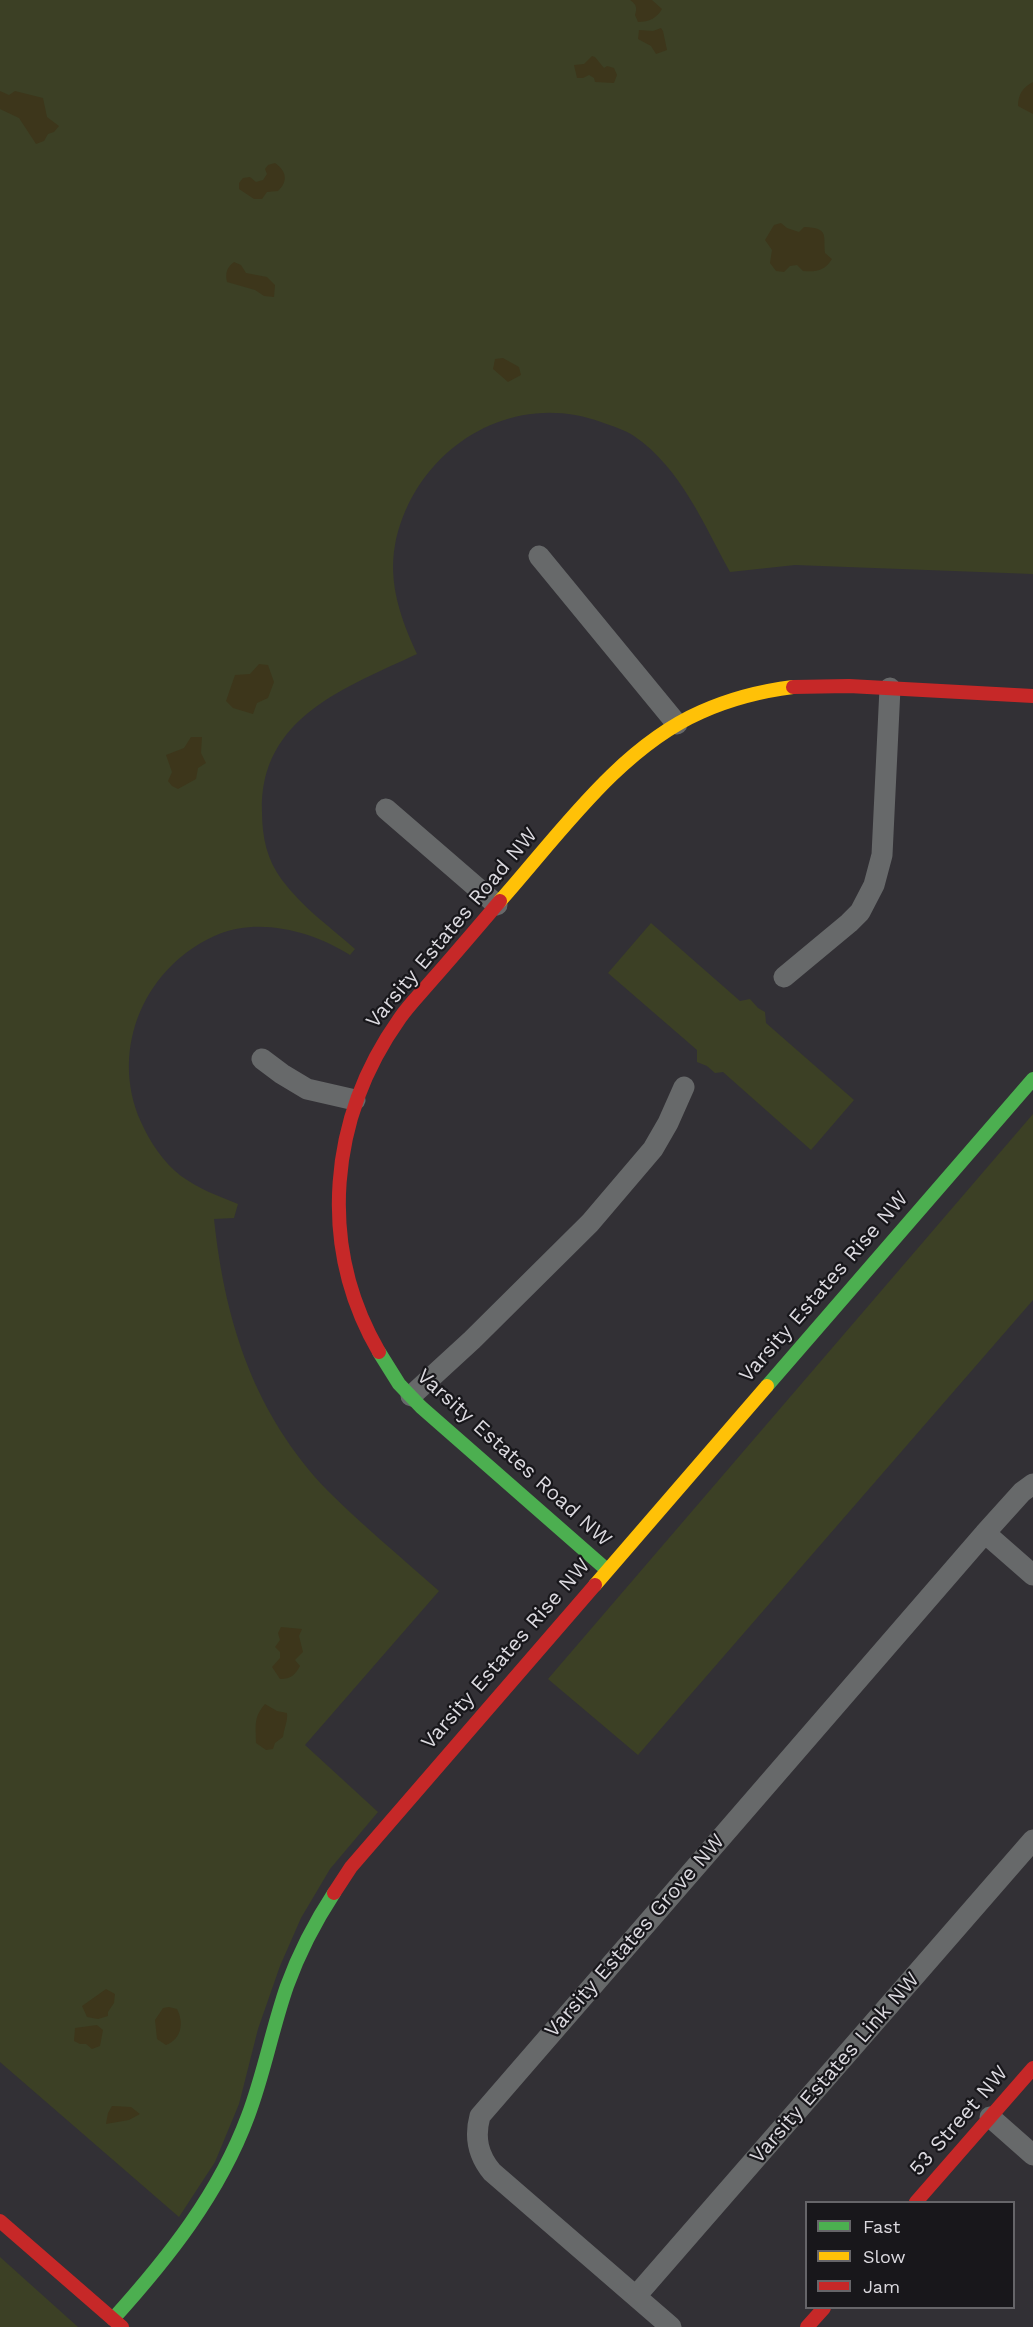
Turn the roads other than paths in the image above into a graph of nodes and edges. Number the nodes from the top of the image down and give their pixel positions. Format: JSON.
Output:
{"nodes":[{"id":1,"x":539,"y":556,"type":"dead end"},
{"id":2,"x":890,"y":688,"type":"junction"},
{"id":3,"x":1033,"y":696,"type":"edge"},
{"id":4,"x":677,"y":724,"type":"junction"},
{"id":5,"x":386,"y":809,"type":"dead end"},
{"id":6,"x":497,"y":905,"type":"junction"},
{"id":7,"x":784,"y":977,"type":"dead end"},
{"id":8,"x":262,"y":1059,"type":"dead end"},
{"id":9,"x":1033,"y":1079,"type":"edge"},
{"id":10,"x":684,"y":1087,"type":"dead end"},
{"id":11,"x":356,"y":1100,"type":"junction"},
{"id":12,"x":411,"y":1396,"type":"junction"},
{"id":13,"x":1033,"y":1484,"type":"edge"},
{"id":14,"x":985,"y":1533,"type":"junction"},
{"id":15,"x":607,"y":1570,"type":"junction"},
{"id":16,"x":1033,"y":1575,"type":"edge"},
{"id":17,"x":1033,"y":1840,"type":"edge"},
{"id":18,"x":1033,"y":2068,"type":"edge"},
{"id":19,"x":999,"y":2125,"type":"junction"},
{"id":20,"x":1033,"y":2155,"type":"edge"},
{"id":21,"x":917,"y":2201,"type":"edge"},
{"id":22,"x":0,"y":2221,"type":"edge"},
{"id":23,"x":636,"y":2296,"type":"junction"},
{"id":24,"x":822,"y":2309,"type":"edge"},
{"id":25,"x":117,"y":2323,"type":"edge"},
{"id":26,"x":672,"y":2327,"type":"edge"},
{"id":27,"x":807,"y":2327,"type":"edge"}],
"edges":[{"from":1,"to":4,"type":"street"},
{"from":2,"to":3,"type":"street","name":"Varsity Estates Road NW"},
{"from":2,"to":4,"type":"street","name":"Varsity Estates Road NW"},
{"from":2,"to":7,"type":"street"},
{"from":4,"to":6,"type":"street","name":"Varsity Estates Road NW"},
{"from":5,"to":6,"type":"street"},
{"from":6,"to":11,"type":"street","name":"Varsity Estates Road NW"},
{"from":8,"to":11,"type":"street"},
{"from":9,"to":15,"type":"street","name":"Varsity Estates Rise NW"},
{"from":10,"to":12,"type":"street"},
{"from":11,"to":12,"type":"street","name":"Varsity Estates Road NW"},
{"from":12,"to":15,"type":"street","name":"Varsity Estates Road NW"},
{"from":13,"to":14,"type":"street","name":"Varsity Estates Grove NW"},
{"from":14,"to":16,"type":"street"},
{"from":14,"to":23,"type":"street","name":"Varsity Estates Grove NW"},
{"from":15,"to":25,"type":"street","name":"Varsity Estates Rise NW"},
{"from":17,"to":23,"type":"street","name":"Varsity Estates Link NW"},
{"from":18,"to":19,"type":"street","name":"53 Street NW"},
{"from":19,"to":20,"type":"street"},
{"from":19,"to":21,"type":"street","name":"53 Street NW"},
{"from":22,"to":25,"type":"street"},
{"from":23,"to":26,"type":"street","name":"Varsity Estates Grove NW"},
{"from":24,"to":27,"type":"street"}]}
